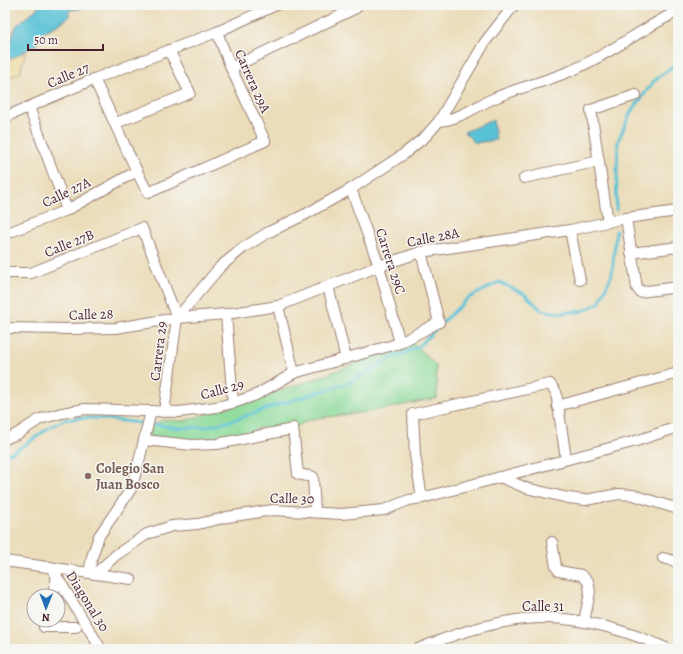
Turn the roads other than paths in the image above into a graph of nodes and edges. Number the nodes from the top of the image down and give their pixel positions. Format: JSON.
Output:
{"nodes":[{"id":1,"x":276,"y":5,"type":"edge"},
{"id":2,"x":514,"y":5,"type":"edge"},
{"id":3,"x":356,"y":8,"type":"dead end"},
{"id":4,"x":678,"y":11,"type":"edge"},
{"id":5,"x":217,"y":32,"type":"junction"},
{"id":6,"x":169,"y":50,"type":"junction"},
{"id":7,"x":231,"y":68,"type":"junction"},
{"id":8,"x":94,"y":79,"type":"junction"},
{"id":9,"x":636,"y":95,"type":"dead end"},
{"id":10,"x":29,"y":106,"type":"junction"},
{"id":11,"x":5,"y":116,"type":"edge"},
{"id":12,"x":439,"y":121,"type":"junction"},
{"id":13,"x":116,"y":123,"type":"junction"},
{"id":14,"x":599,"y":161,"type":"junction"},
{"id":15,"x":137,"y":171,"type":"junction"},
{"id":16,"x":524,"y":178,"type":"dead end"},
{"id":17,"x":351,"y":189,"type":"junction"},
{"id":18,"x":677,"y":208,"type":"edge"},
{"id":19,"x":67,"y":210,"type":"junction"},
{"id":20,"x":626,"y":218,"type":"junction"},
{"id":21,"x":608,"y":222,"type":"junction"},
{"id":22,"x":142,"y":228,"type":"joint"},
{"id":23,"x":570,"y":230,"type":"junction"},
{"id":24,"x":5,"y":234,"type":"edge"},
{"id":25,"x":678,"y":247,"type":"edge"},
{"id":26,"x":421,"y":252,"type":"junction"},
{"id":27,"x":631,"y":253,"type":"junction"},
{"id":28,"x":379,"y":266,"type":"junction"},
{"id":29,"x":5,"y":273,"type":"edge"},
{"id":30,"x":580,"y":280,"type":"dead end"},
{"id":31,"x":328,"y":286,"type":"junction"},
{"id":32,"x":678,"y":287,"type":"edge"},
{"id":33,"x":278,"y":306,"type":"junction"},
{"id":34,"x":226,"y":314,"type":"junction"},
{"id":35,"x":177,"y":318,"type":"junction"},
{"id":36,"x":5,"y":328,"type":"edge"},
{"id":37,"x":400,"y":343,"type":"junction"},
{"id":38,"x":346,"y":358,"type":"junction"},
{"id":39,"x":294,"y":373,"type":"junction"},
{"id":40,"x":678,"y":373,"type":"edge"},
{"id":41,"x":233,"y":403,"type":"junction"},
{"id":42,"x":557,"y":406,"type":"junction"},
{"id":43,"x":164,"y":412,"type":"junction"},
{"id":44,"x":150,"y":415,"type":"junction"},
{"id":45,"x":678,"y":427,"type":"edge"},
{"id":46,"x":144,"y":438,"type":"junction"},
{"id":47,"x":5,"y":439,"type":"edge"},
{"id":48,"x":566,"y":459,"type":"junction"},
{"id":49,"x":500,"y":477,"type":"junction"},
{"id":50,"x":422,"y":498,"type":"junction"},
{"id":51,"x":678,"y":509,"type":"edge"},
{"id":52,"x":315,"y":512,"type":"junction"},
{"id":53,"x":552,"y":542,"type":"dead end"},
{"id":54,"x":663,"y":558,"type":"dead end"},
{"id":55,"x":5,"y":561,"type":"edge"},
{"id":56,"x":678,"y":562,"type":"edge"},
{"id":57,"x":51,"y":567,"type":"junction"},
{"id":58,"x":92,"y":573,"type":"junction"},
{"id":59,"x":57,"y":577,"type":"junction"},
{"id":60,"x":131,"y":579,"type":"dead end"},
{"id":61,"x":54,"y":588,"type":"edge"},
{"id":62,"x":584,"y":622,"type":"junction"},
{"id":63,"x":66,"y":627,"type":"edge"},
{"id":64,"x":76,"y":627,"type":"dead end"},
{"id":65,"x":643,"y":638,"type":"junction"},
{"id":66,"x":101,"y":649,"type":"edge"},
{"id":67,"x":418,"y":649,"type":"edge"},
{"id":68,"x":644,"y":649,"type":"edge"},
{"id":69,"x":668,"y":649,"type":"edge"}],
"edges":[{"from":1,"to":5,"type":"street","name":"Calle 27"},
{"from":2,"to":12,"type":"street"},
{"from":3,"to":7,"type":"street"},
{"from":4,"to":12,"type":"street"},
{"from":5,"to":6,"type":"street","name":"Calle 27"},
{"from":5,"to":7,"type":"street","name":"Carrera 29A"},
{"from":6,"to":8,"type":"street","name":"Calle 27"},
{"from":6,"to":13,"type":"street"},
{"from":7,"to":15,"type":"street","name":"Carrera 29A"},
{"from":8,"to":10,"type":"street","name":"Calle 27"},
{"from":8,"to":13,"type":"street"},
{"from":9,"to":14,"type":"street"},
{"from":10,"to":11,"type":"street","name":"Calle 27"},
{"from":10,"to":19,"type":"street"},
{"from":12,"to":17,"type":"street"},
{"from":13,"to":15,"type":"street"},
{"from":14,"to":16,"type":"street"},
{"from":14,"to":21,"type":"street"},
{"from":15,"to":19,"type":"street","name":"Calle 27A"},
{"from":17,"to":28,"type":"street","name":"Carrera 29C"},
{"from":17,"to":35,"type":"street"},
{"from":18,"to":20,"type":"street","name":"Calle 28A"},
{"from":19,"to":24,"type":"street","name":"Calle 27A"},
{"from":20,"to":21,"type":"street","name":"Calle 28A"},
{"from":20,"to":27,"type":"street"},
{"from":21,"to":23,"type":"street","name":"Calle 28A"},
{"from":22,"to":29,"type":"street","name":"Calle 27B"},
{"from":22,"to":35,"type":"street","name":"Carrera 29"},
{"from":23,"to":26,"type":"street","name":"Calle 28A"},
{"from":23,"to":30,"type":"street"},
{"from":25,"to":27,"type":"street"},
{"from":26,"to":28,"type":"street","name":"Calle 28A"},
{"from":26,"to":37,"type":"street","name":"Calle 29"},
{"from":27,"to":32,"type":"street"},
{"from":28,"to":31,"type":"street","name":"Calle 28A"},
{"from":28,"to":37,"type":"street","name":"Carrera 29C"},
{"from":31,"to":33,"type":"street","name":"Calle 28A"},
{"from":31,"to":38,"type":"street"},
{"from":33,"to":34,"type":"street","name":"Calle 28A"},
{"from":33,"to":39,"type":"street"},
{"from":34,"to":35,"type":"street","name":"Calle 28A"},
{"from":34,"to":41,"type":"street"},
{"from":35,"to":36,"type":"street","name":"Calle 28"},
{"from":35,"to":43,"type":"street","name":"Carrera 29"},
{"from":37,"to":38,"type":"street","name":"Calle 29"},
{"from":38,"to":39,"type":"street","name":"Calle 29"},
{"from":39,"to":41,"type":"street","name":"Calle 29"},
{"from":40,"to":42,"type":"street"},
{"from":41,"to":43,"type":"street","name":"Calle 29"},
{"from":42,"to":48,"type":"street"},
{"from":42,"to":50,"type":"street"},
{"from":43,"to":44,"type":"street","name":"Calle 29"},
{"from":44,"to":46,"type":"street"},
{"from":44,"to":47,"type":"street","name":"Calle 29"},
{"from":45,"to":48,"type":"street","name":"Calle 30"},
{"from":46,"to":52,"type":"street"},
{"from":46,"to":58,"type":"street"},
{"from":48,"to":49,"type":"street","name":"Calle 30"},
{"from":49,"to":50,"type":"street","name":"Calle 30"},
{"from":49,"to":51,"type":"street"},
{"from":50,"to":52,"type":"street","name":"Calle 30"},
{"from":52,"to":58,"type":"street","name":"Calle 30"},
{"from":53,"to":62,"type":"street"},
{"from":54,"to":56,"type":"street"},
{"from":55,"to":57,"type":"street"},
{"from":57,"to":58,"type":"street"},
{"from":57,"to":59,"type":"street","name":"Diagonal 30"},
{"from":58,"to":60,"type":"street"},
{"from":59,"to":61,"type":"street"},
{"from":59,"to":66,"type":"street","name":"Diagonal 30"},
{"from":62,"to":65,"type":"street","name":"Calle 31"},
{"from":62,"to":67,"type":"street","name":"Calle 31"},
{"from":63,"to":64,"type":"street"},
{"from":65,"to":68,"type":"street"},
{"from":65,"to":69,"type":"street","name":"Calle 31"}]}
